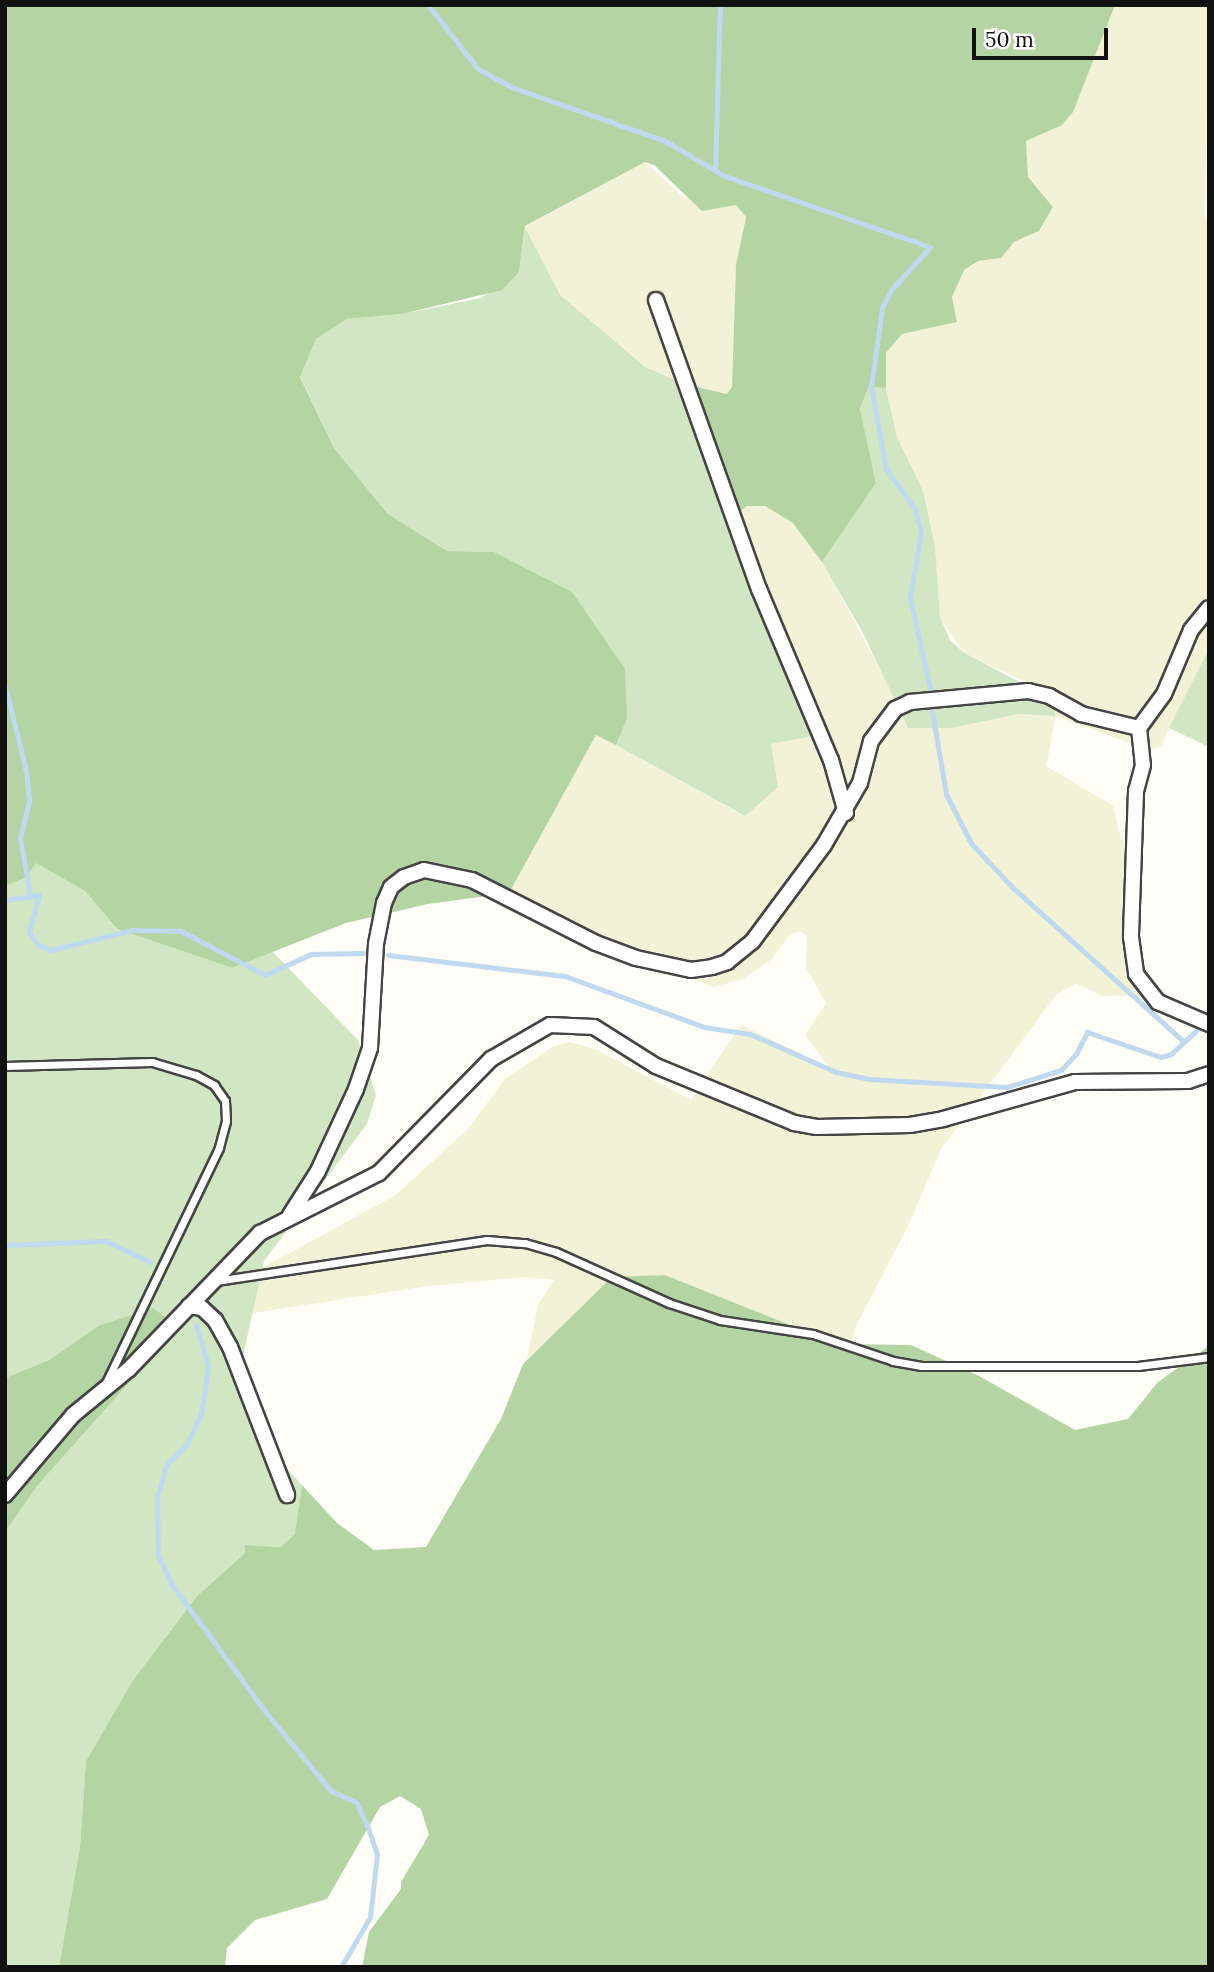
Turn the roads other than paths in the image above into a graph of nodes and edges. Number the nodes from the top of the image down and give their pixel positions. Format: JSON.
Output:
{"nodes":[{"id":1,"x":656,"y":300,"type":"dead end"},
{"id":2,"x":1209,"y":608,"type":"edge"},
{"id":3,"x":1139,"y":728,"type":"junction"},
{"id":4,"x":846,"y":813,"type":"junction"},
{"id":5,"x":1209,"y":1024,"type":"edge"},
{"id":6,"x":5,"y":1066,"type":"edge"},
{"id":7,"x":1209,"y":1074,"type":"edge"},
{"id":8,"x":290,"y":1215,"type":"junction"},
{"id":9,"x":212,"y":1282,"type":"junction"},
{"id":10,"x":189,"y":1306,"type":"junction"},
{"id":11,"x":1209,"y":1357,"type":"edge"},
{"id":12,"x":103,"y":1389,"type":"junction"},
{"id":13,"x":287,"y":1494,"type":"dead end"},
{"id":14,"x":5,"y":1495,"type":"edge"}],
"edges":[{"from":1,"to":4,"type":"street"},
{"from":2,"to":3,"type":"street"},
{"from":3,"to":4,"type":"street"},
{"from":3,"to":5,"type":"street"},
{"from":4,"to":8,"type":"street"},
{"from":6,"to":12,"type":"lane"},
{"from":7,"to":8,"type":"street"},
{"from":8,"to":9,"type":"street"},
{"from":9,"to":10,"type":"street"},
{"from":9,"to":11,"type":"lane"},
{"from":10,"to":12,"type":"street"},
{"from":10,"to":13,"type":"street"},
{"from":12,"to":14,"type":"street"}]}
